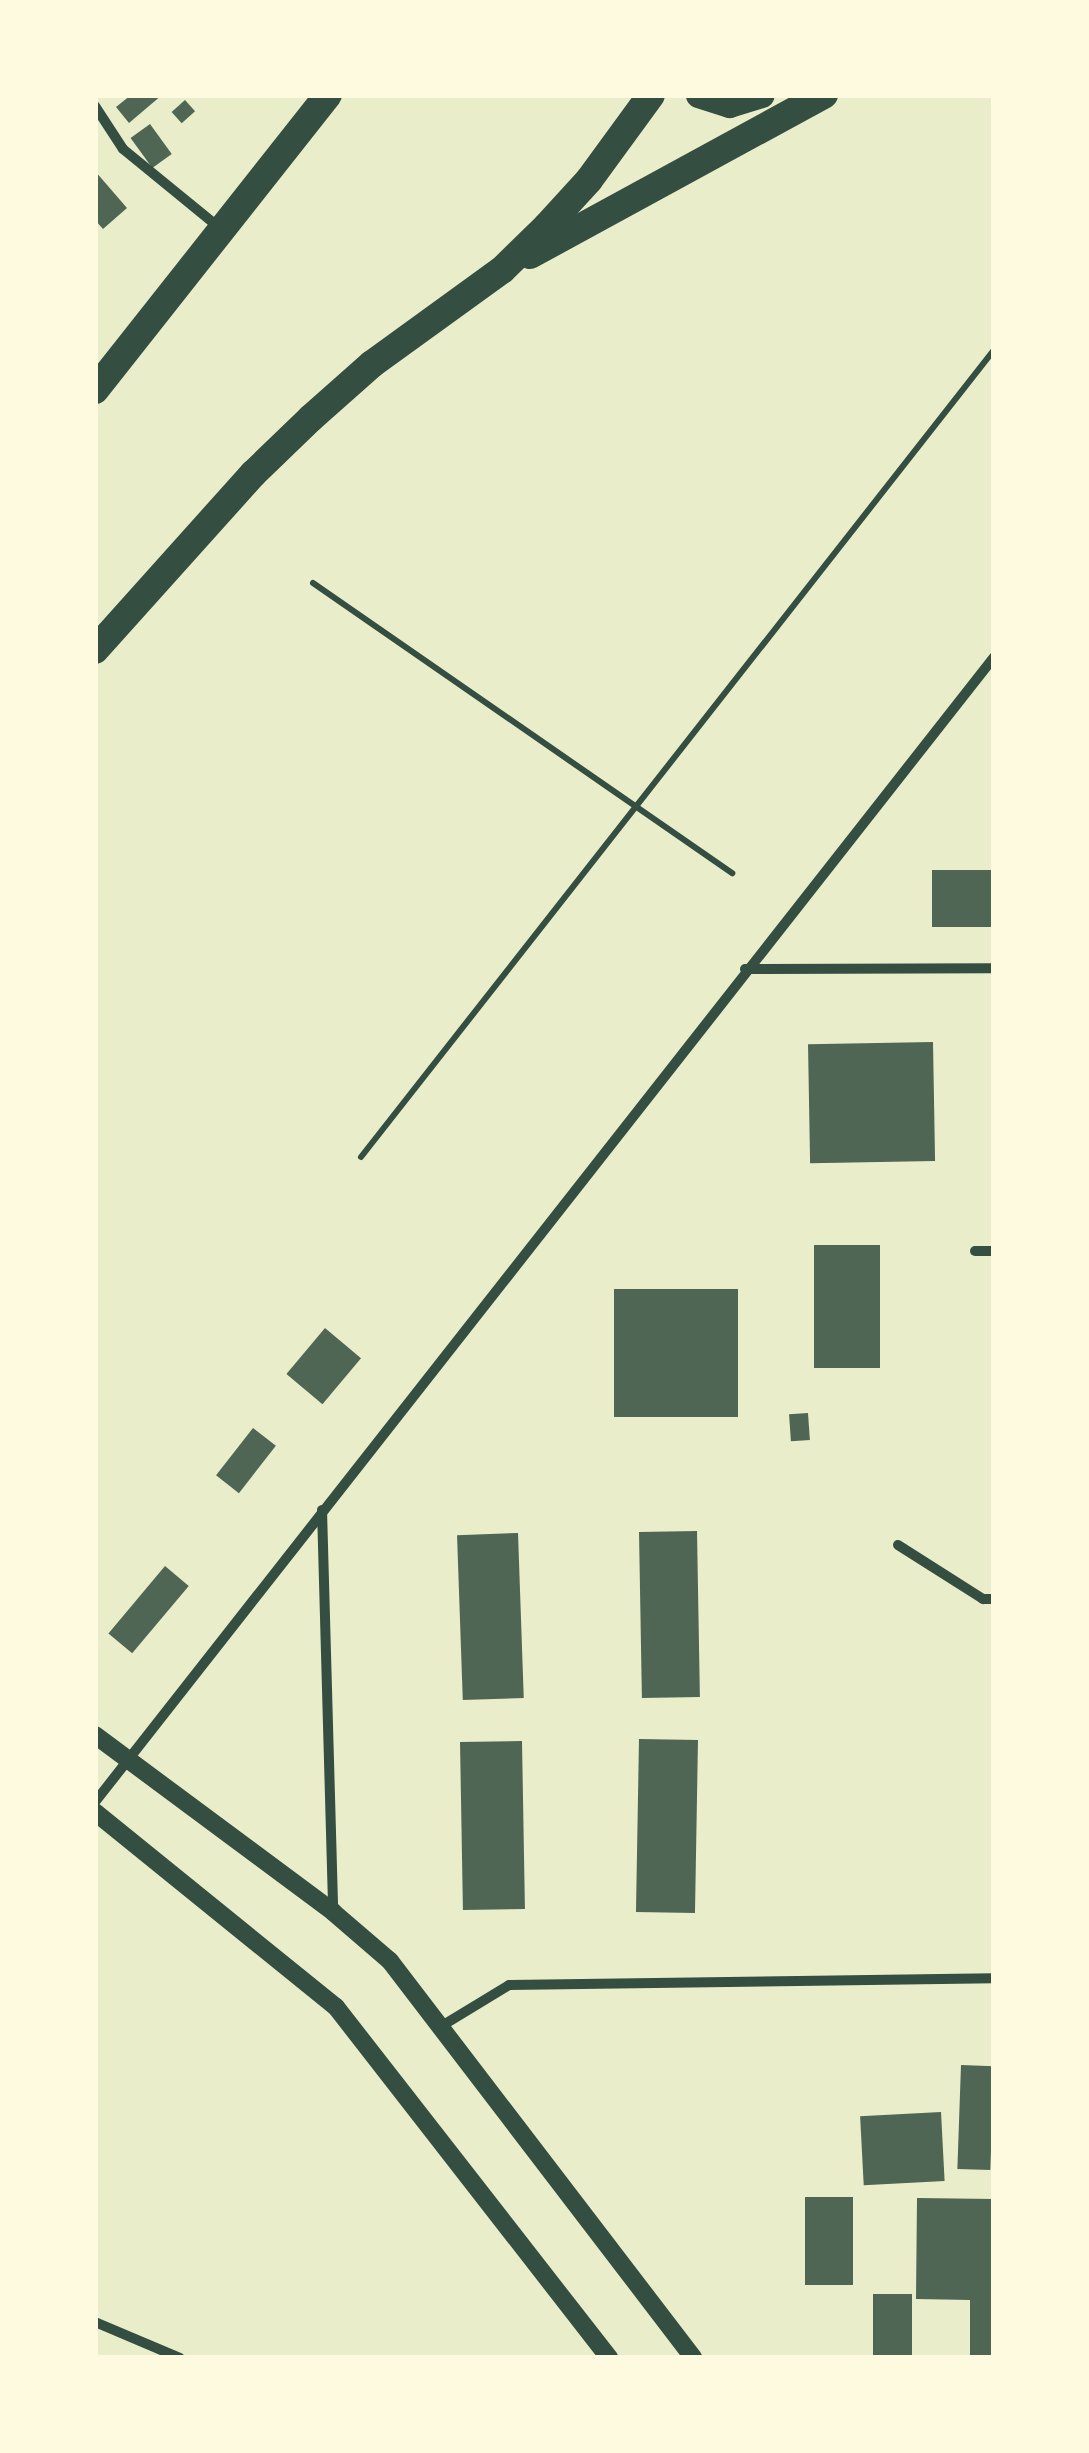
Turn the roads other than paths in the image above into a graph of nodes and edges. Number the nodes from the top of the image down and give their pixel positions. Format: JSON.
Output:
{"nodes":[{"id":1,"x":650,"y":95,"type":"edge"},
{"id":2,"x":698,"y":95,"type":"edge"},
{"id":3,"x":762,"y":95,"type":"edge"},
{"id":4,"x":824,"y":95,"type":"edge"},
{"id":5,"x":317,"y":102,"type":"edge"},
{"id":6,"x":95,"y":106,"type":"edge"},
{"id":7,"x":220,"y":228,"type":"junction"},
{"id":8,"x":502,"y":270,"type":"junction"},
{"id":9,"x":95,"y":390,"type":"edge"},
{"id":10,"x":95,"y":650,"type":"edge"},
{"id":11,"x":994,"y":656,"type":"edge"},
{"id":12,"x":994,"y":968,"type":"edge"},
{"id":13,"x":745,"y":969,"type":"junction"},
{"id":14,"x":974,"y":1251,"type":"dead end"},
{"id":15,"x":994,"y":1251,"type":"edge"},
{"id":16,"x":322,"y":1510,"type":"junction"},
{"id":17,"x":898,"y":1546,"type":"dead end"},
{"id":18,"x":994,"y":1599,"type":"edge"},
{"id":19,"x":95,"y":1735,"type":"edge"},
{"id":20,"x":128,"y":1760,"type":"junction"},
{"id":21,"x":95,"y":1802,"type":"edge"},
{"id":22,"x":95,"y":1812,"type":"edge"},
{"id":23,"x":333,"y":1912,"type":"junction"},
{"id":24,"x":994,"y":1978,"type":"edge"},
{"id":25,"x":440,"y":2027,"type":"junction"},
{"id":26,"x":95,"y":2322,"type":"edge"},
{"id":27,"x":180,"y":2358,"type":"edge"},
{"id":28,"x":609,"y":2358,"type":"edge"},
{"id":29,"x":693,"y":2358,"type":"edge"}],
"edges":[{"from":1,"to":8,"type":"highway"},
{"from":2,"to":3,"type":"main road"},
{"from":4,"to":8,"type":"highway"},
{"from":5,"to":7,"type":"highway"},
{"from":6,"to":7,"type":"street"},
{"from":7,"to":9,"type":"highway"},
{"from":8,"to":10,"type":"highway"},
{"from":11,"to":13,"type":"street"},
{"from":12,"to":13,"type":"street"},
{"from":13,"to":16,"type":"street"},
{"from":14,"to":15,"type":"street"},
{"from":16,"to":20,"type":"street"},
{"from":16,"to":23,"type":"street"},
{"from":17,"to":18,"type":"street"},
{"from":19,"to":20,"type":"street"},
{"from":20,"to":21,"type":"street"},
{"from":20,"to":23,"type":"street"},
{"from":22,"to":28,"type":"street"},
{"from":23,"to":25,"type":"street"},
{"from":24,"to":25,"type":"street"},
{"from":25,"to":29,"type":"street"},
{"from":26,"to":27,"type":"street"}]}
